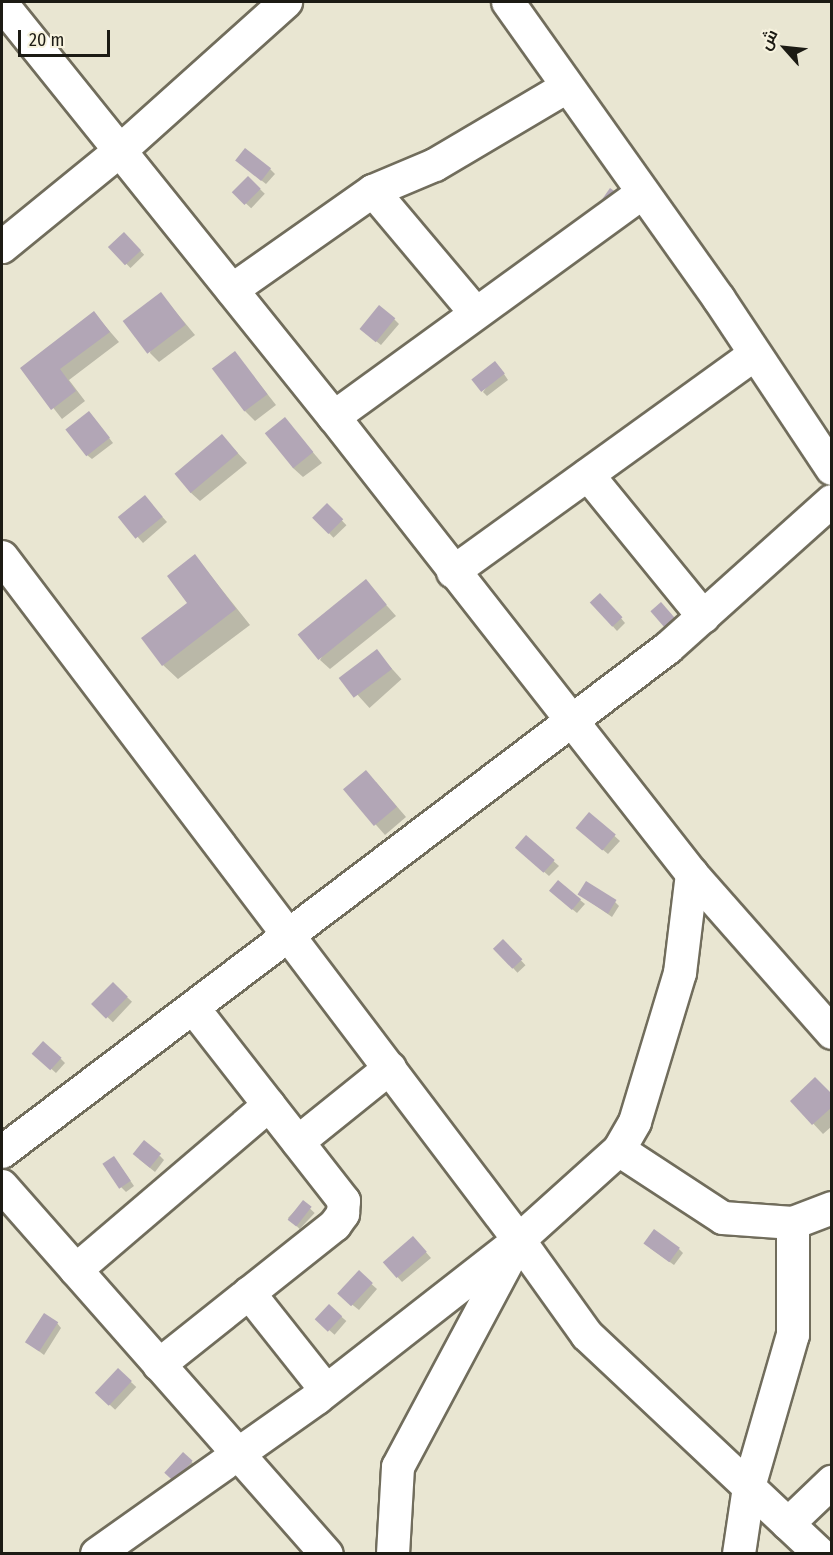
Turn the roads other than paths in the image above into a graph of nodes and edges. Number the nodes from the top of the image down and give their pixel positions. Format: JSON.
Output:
{"nodes":[{"id":1,"x":286,"y":2,"type":"edge"},
{"id":2,"x":508,"y":2,"type":"edge"},
{"id":3,"x":2,"y":4,"type":"edge"},
{"id":4,"x":567,"y":87,"type":"junction"},
{"id":5,"x":121,"y":150,"type":"junction"},
{"id":6,"x":373,"y":191,"type":"junction"},
{"id":7,"x":641,"y":194,"type":"junction"},
{"id":8,"x":2,"y":247,"type":"edge"},
{"id":9,"x":232,"y":290,"type":"junction"},
{"id":10,"x":476,"y":312,"type":"junction"},
{"id":11,"x":755,"y":354,"type":"junction"},
{"id":12,"x":334,"y":417,"type":"junction"},
{"id":13,"x":831,"y":469,"type":"edge"},
{"id":14,"x":588,"y":475,"type":"junction"},
{"id":15,"x":831,"y":501,"type":"edge"},
{"id":16,"x":2,"y":556,"type":"edge"},
{"id":17,"x":453,"y":572,"type":"junction"},
{"id":18,"x":704,"y":617,"type":"junction"},
{"id":19,"x":571,"y":718,"type":"junction"},
{"id":20,"x":692,"y":874,"type":"junction"},
{"id":21,"x":289,"y":936,"type":"junction"},
{"id":22,"x":194,"y":1009,"type":"junction"},
{"id":23,"x":826,"y":1014,"type":"edge"},
{"id":24,"x":390,"y":1068,"type":"junction"},
{"id":25,"x":269,"y":1105,"type":"junction"},
{"id":26,"x":298,"y":1142,"type":"junction"},
{"id":27,"x":619,"y":1150,"type":"junction"},
{"id":28,"x":2,"y":1152,"type":"edge"},
{"id":29,"x":2,"y":1186,"type":"edge"},
{"id":30,"x":831,"y":1208,"type":"edge"},
{"id":31,"x":793,"y":1223,"type":"junction"},
{"id":32,"x":519,"y":1239,"type":"junction"},
{"id":33,"x":76,"y":1270,"type":"junction"},
{"id":34,"x":249,"y":1293,"type":"junction"},
{"id":35,"x":159,"y":1365,"type":"junction"},
{"id":36,"x":326,"y":1390,"type":"junction"},
{"id":37,"x":238,"y":1454,"type":"junction"},
{"id":38,"x":831,"y":1482,"type":"edge"},
{"id":39,"x":749,"y":1486,"type":"junction"},
{"id":40,"x":788,"y":1524,"type":"junction"},
{"id":41,"x":97,"y":1554,"type":"edge"},
{"id":42,"x":327,"y":1554,"type":"edge"},
{"id":43,"x":393,"y":1554,"type":"edge"},
{"id":44,"x":739,"y":1554,"type":"edge"},
{"id":45,"x":820,"y":1554,"type":"edge"}],
"edges":[{"from":1,"to":5,"type":"street"},
{"from":2,"to":4,"type":"street"},
{"from":3,"to":5,"type":"street"},
{"from":4,"to":6,"type":"street"},
{"from":4,"to":7,"type":"street"},
{"from":5,"to":8,"type":"street"},
{"from":5,"to":9,"type":"street"},
{"from":6,"to":9,"type":"street"},
{"from":6,"to":10,"type":"street"},
{"from":7,"to":10,"type":"street"},
{"from":7,"to":11,"type":"street"},
{"from":9,"to":12,"type":"street"},
{"from":10,"to":12,"type":"street"},
{"from":11,"to":13,"type":"street"},
{"from":11,"to":14,"type":"street"},
{"from":12,"to":17,"type":"street"},
{"from":14,"to":17,"type":"street"},
{"from":14,"to":18,"type":"street"},
{"from":15,"to":18,"type":"street"},
{"from":16,"to":21,"type":"street"},
{"from":17,"to":19,"type":"street"},
{"from":18,"to":19,"type":"street"},
{"from":19,"to":20,"type":"street"},
{"from":19,"to":21,"type":"street"},
{"from":20,"to":23,"type":"street"},
{"from":20,"to":27,"type":"street"},
{"from":21,"to":22,"type":"street"},
{"from":21,"to":24,"type":"street"},
{"from":22,"to":25,"type":"street"},
{"from":22,"to":28,"type":"street"},
{"from":24,"to":26,"type":"street"},
{"from":24,"to":32,"type":"street"},
{"from":25,"to":26,"type":"street"},
{"from":25,"to":33,"type":"street"},
{"from":26,"to":34,"type":"street"},
{"from":27,"to":31,"type":"street"},
{"from":27,"to":32,"type":"street"},
{"from":29,"to":33,"type":"street"},
{"from":30,"to":31,"type":"street"},
{"from":31,"to":39,"type":"street"},
{"from":32,"to":36,"type":"street"},
{"from":32,"to":39,"type":"street"},
{"from":32,"to":43,"type":"street"},
{"from":33,"to":35,"type":"street"},
{"from":34,"to":35,"type":"street"},
{"from":34,"to":36,"type":"street"},
{"from":35,"to":37,"type":"street"},
{"from":36,"to":37,"type":"street"},
{"from":37,"to":41,"type":"street"},
{"from":37,"to":42,"type":"street"},
{"from":38,"to":40,"type":"street"},
{"from":39,"to":40,"type":"street"},
{"from":39,"to":44,"type":"street"},
{"from":40,"to":45,"type":"street"}]}
